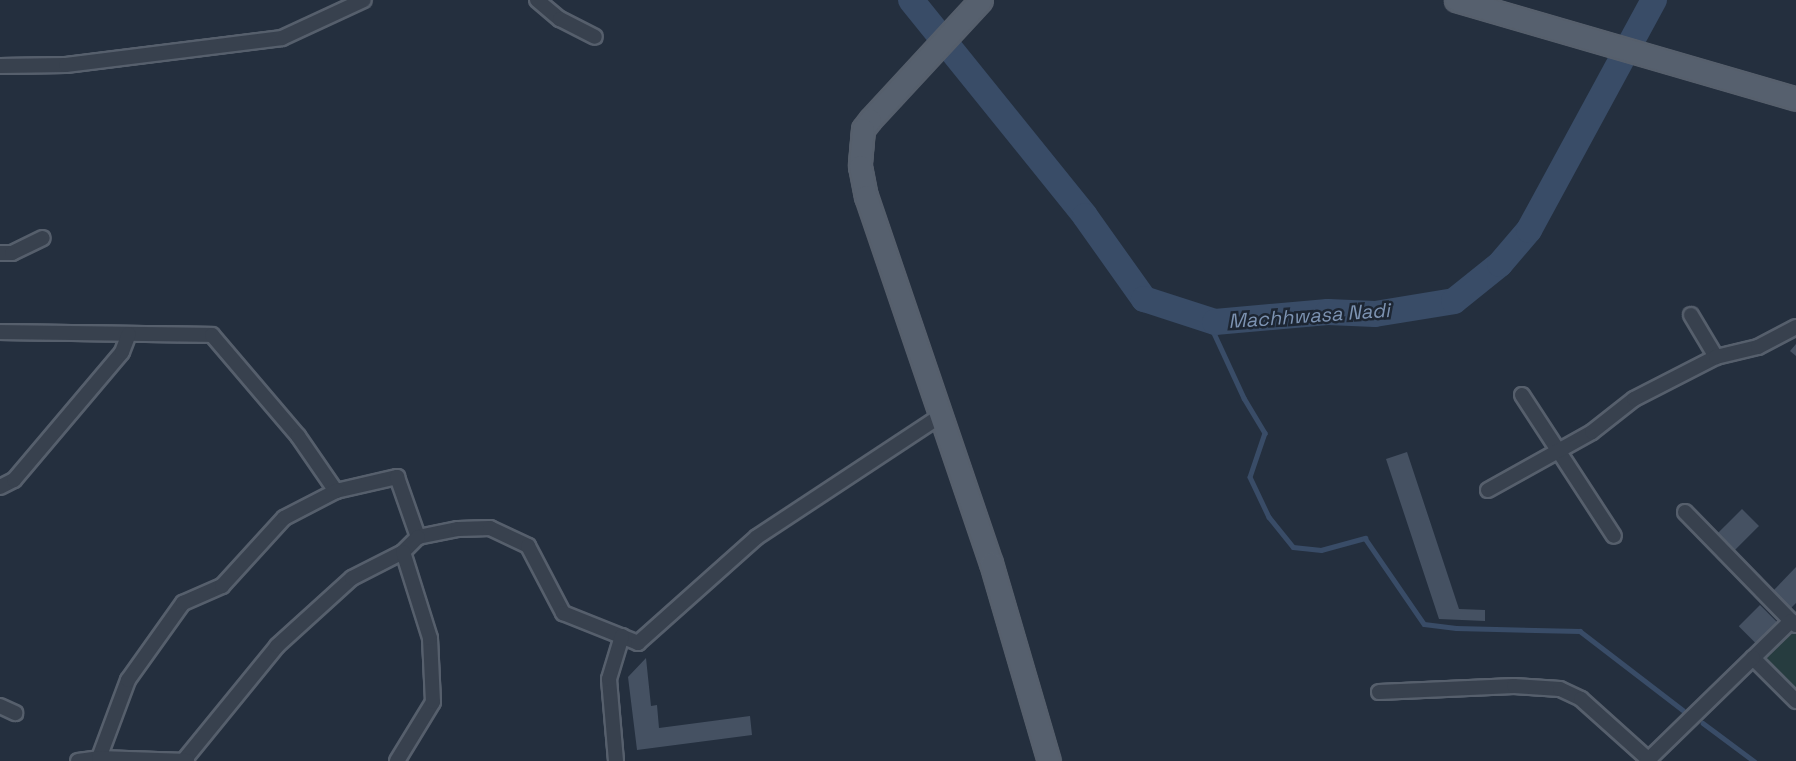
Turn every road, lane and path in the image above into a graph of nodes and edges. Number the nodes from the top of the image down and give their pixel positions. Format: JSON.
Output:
{"nodes":[{"id":1,"x":364,"y":0,"type":"edge"},
{"id":2,"x":537,"y":0,"type":"edge"},
{"id":3,"x":981,"y":0,"type":"edge"},
{"id":4,"x":1456,"y":0,"type":"edge"},
{"id":5,"x":595,"y":37,"type":"dead end"},
{"id":6,"x":0,"y":66,"type":"edge"},
{"id":7,"x":1796,"y":99,"type":"edge"},
{"id":8,"x":43,"y":238,"type":"dead end"},
{"id":9,"x":0,"y":254,"type":"edge"},
{"id":10,"x":1691,"y":315,"type":"dead end"},
{"id":11,"x":1796,"y":327,"type":"edge"},
{"id":12,"x":0,"y":332,"type":"edge"},
{"id":13,"x":129,"y":334,"type":"junction"},
{"id":14,"x":1716,"y":357,"type":"junction"},
{"id":15,"x":1522,"y":395,"type":"dead end"},
{"id":16,"x":942,"y":415,"type":"junction"},
{"id":17,"x":1557,"y":450,"type":"junction"},
{"id":18,"x":0,"y":488,"type":"edge"},
{"id":19,"x":1488,"y":490,"type":"dead end"},
{"id":20,"x":336,"y":491,"type":"junction"},
{"id":21,"x":1685,"y":512,"type":"dead end"},
{"id":22,"x":1614,"y":536,"type":"dead end"},
{"id":23,"x":418,"y":537,"type":"junction"},
{"id":24,"x":403,"y":552,"type":"junction"},
{"id":25,"x":1794,"y":623,"type":"edge"},
{"id":26,"x":622,"y":636,"type":"junction"},
{"id":27,"x":1753,"y":658,"type":"junction"},
{"id":28,"x":1379,"y":692,"type":"dead end"},
{"id":29,"x":1796,"y":701,"type":"edge"},
{"id":30,"x":0,"y":706,"type":"edge"},
{"id":31,"x":15,"y":713,"type":"dead end"},
{"id":32,"x":99,"y":758,"type":"junction"},
{"id":33,"x":186,"y":760,"type":"edge"},
{"id":34,"x":1649,"y":760,"type":"edge"},
{"id":35,"x":78,"y":761,"type":"edge"},
{"id":36,"x":397,"y":761,"type":"edge"},
{"id":37,"x":616,"y":761,"type":"edge"},
{"id":38,"x":1049,"y":761,"type":"edge"}],
"edges":[{"from":1,"to":6,"type":"street"},
{"from":2,"to":5,"type":"street"},
{"from":3,"to":16,"type":"main road"},
{"from":4,"to":7,"type":"main road"},
{"from":8,"to":9,"type":"street"},
{"from":10,"to":14,"type":"street"},
{"from":11,"to":14,"type":"street"},
{"from":12,"to":13,"type":"street"},
{"from":13,"to":18,"type":"street"},
{"from":13,"to":20,"type":"street"},
{"from":14,"to":17,"type":"street"},
{"from":15,"to":17,"type":"street"},
{"from":16,"to":26,"type":"street"},
{"from":16,"to":38,"type":"main road"},
{"from":17,"to":19,"type":"street"},
{"from":17,"to":22,"type":"street"},
{"from":20,"to":23,"type":"street"},
{"from":20,"to":32,"type":"street"},
{"from":21,"to":25,"type":"street"},
{"from":23,"to":24,"type":"street"},
{"from":23,"to":26,"type":"street"},
{"from":24,"to":33,"type":"street"},
{"from":24,"to":36,"type":"street"},
{"from":25,"to":27,"type":"street"},
{"from":26,"to":37,"type":"street"},
{"from":27,"to":29,"type":"street"},
{"from":27,"to":34,"type":"street"},
{"from":28,"to":34,"type":"street"},
{"from":30,"to":31,"type":"street"},
{"from":32,"to":33,"type":"street"},
{"from":32,"to":35,"type":"street"}]}
